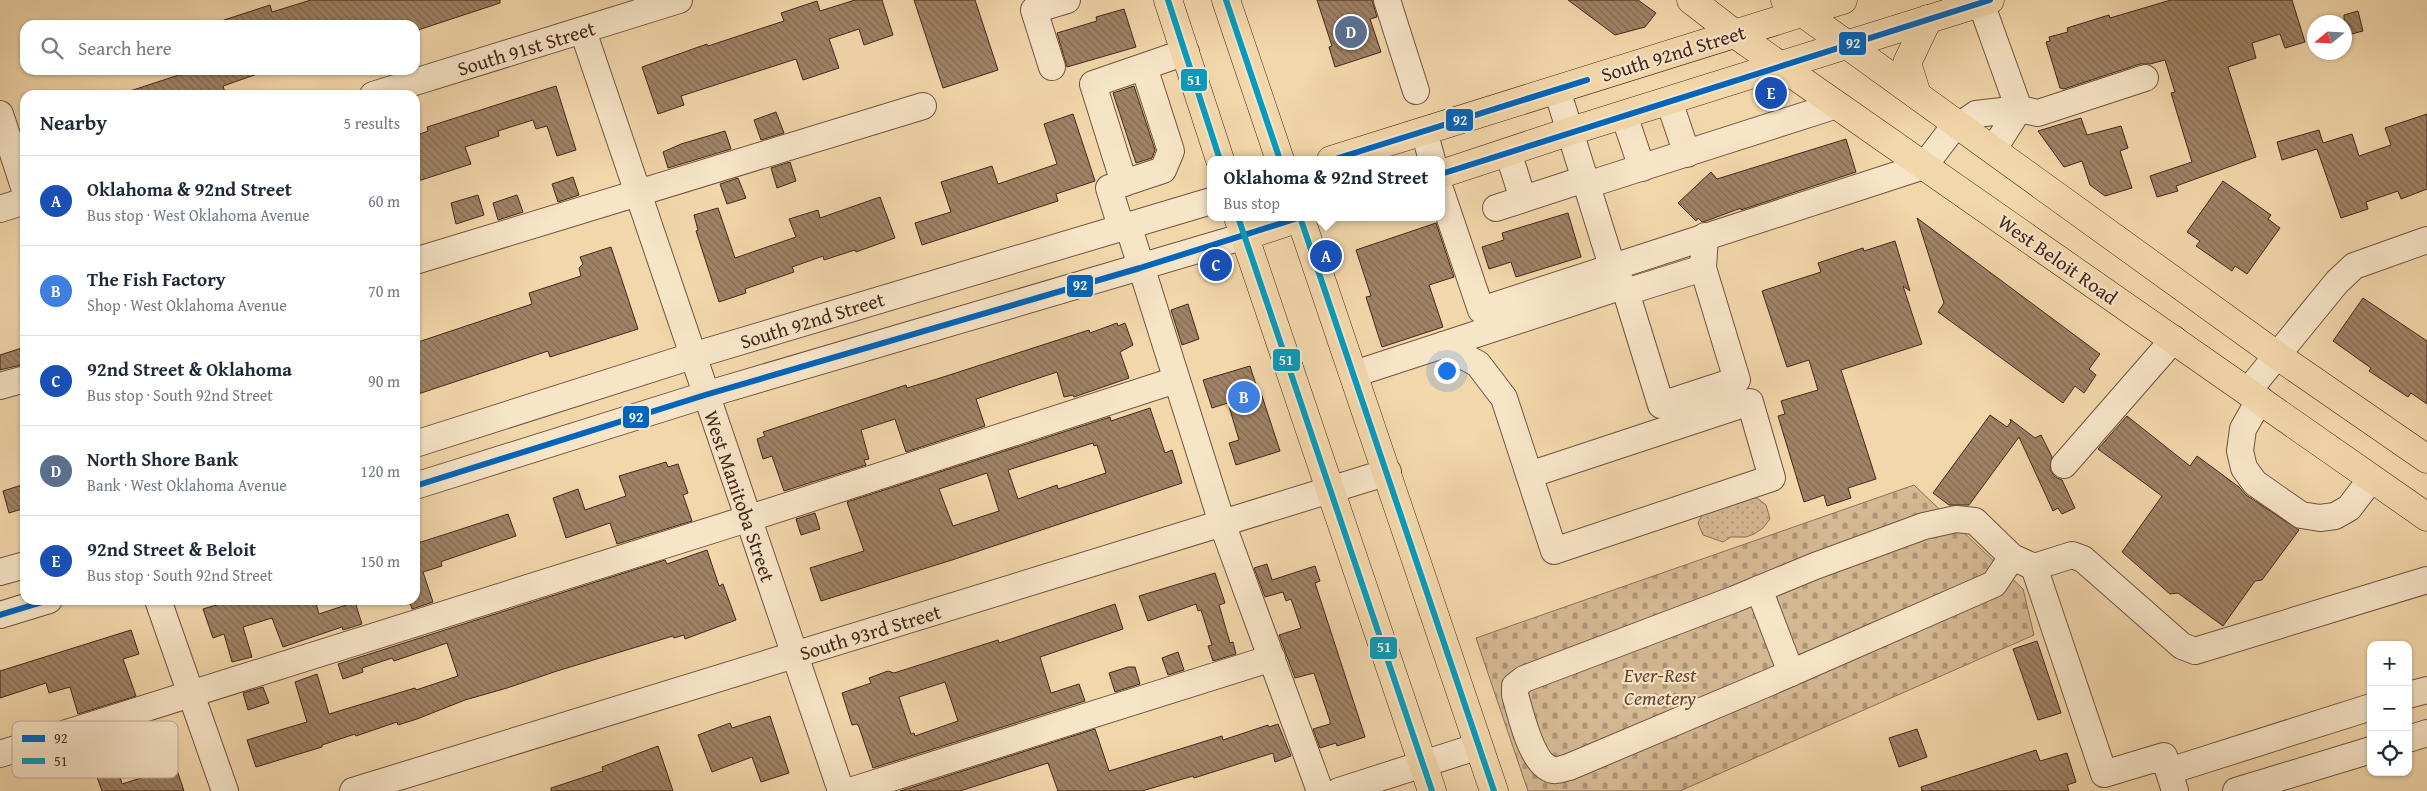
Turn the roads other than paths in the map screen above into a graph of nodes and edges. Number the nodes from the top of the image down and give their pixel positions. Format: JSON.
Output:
{"nodes":[{"id":1,"x":679,"y":0,"type":"edge"},
{"id":2,"x":1067,"y":0,"type":"edge"},
{"id":3,"x":1168,"y":0,"type":"edge"},
{"id":4,"x":1226,"y":0,"type":"edge"},
{"id":5,"x":1387,"y":0,"type":"edge"},
{"id":6,"x":1691,"y":0,"type":"edge"},
{"id":7,"x":1843,"y":0,"type":"edge"},
{"id":8,"x":1986,"y":1,"type":"edge"},
{"id":9,"x":1793,"y":6,"type":"edge"},
{"id":10,"x":1928,"y":19,"type":"junction"},
{"id":11,"x":582,"y":31,"type":"junction"},
{"id":12,"x":1735,"y":34,"type":"junction"},
{"id":13,"x":1847,"y":44,"type":"junction"},
{"id":14,"x":1186,"y":52,"type":"junction"},
{"id":15,"x":1781,"y":66,"type":"junction"},
{"id":16,"x":1052,"y":67,"type":"dead end"},
{"id":17,"x":1144,"y":67,"type":"junction"},
{"id":18,"x":2145,"y":78,"type":"dead end"},
{"id":19,"x":389,"y":90,"type":"edge"},
{"id":20,"x":1557,"y":90,"type":"junction"},
{"id":21,"x":1416,"y":91,"type":"dead end"},
{"id":22,"x":1917,"y":95,"type":"junction"},
{"id":23,"x":1669,"y":101,"type":"junction"},
{"id":24,"x":1837,"y":105,"type":"junction"},
{"id":25,"x":923,"y":106,"type":"dead end"},
{"id":26,"x":2019,"y":109,"type":"junction"},
{"id":27,"x":0,"y":114,"type":"edge"},
{"id":28,"x":1624,"y":115,"type":"junction"},
{"id":29,"x":1958,"y":125,"type":"junction"},
{"id":30,"x":1424,"y":131,"type":"junction"},
{"id":31,"x":1571,"y":131,"type":"junction"},
{"id":32,"x":1993,"y":150,"type":"junction"},
{"id":33,"x":1508,"y":152,"type":"junction"},
{"id":34,"x":1686,"y":154,"type":"junction"},
{"id":35,"x":1219,"y":156,"type":"edge"},
{"id":36,"x":1279,"y":156,"type":"edge"},
{"id":37,"x":1344,"y":156,"type":"edge"},
{"id":38,"x":1431,"y":156,"type":"edge"},
{"id":39,"x":1924,"y":166,"type":"junction"},
{"id":40,"x":1642,"y":168,"type":"junction"},
{"id":41,"x":1445,"y":173,"type":"edge"},
{"id":42,"x":20,"y":175,"type":"edge"},
{"id":43,"x":1586,"y":182,"type":"junction"},
{"id":44,"x":1124,"y":183,"type":"junction"},
{"id":45,"x":638,"y":195,"type":"junction"},
{"id":46,"x":1523,"y":199,"type":"junction"},
{"id":47,"x":1207,"y":202,"type":"edge"},
{"id":48,"x":20,"y":203,"type":"edge"},
{"id":49,"x":1445,"y":204,"type":"edge"},
{"id":50,"x":1496,"y":208,"type":"dead end"},
{"id":51,"x":0,"y":209,"type":"edge"},
{"id":52,"x":1277,"y":221,"type":"edge"},
{"id":53,"x":1302,"y":221,"type":"edge"},
{"id":54,"x":1124,"y":226,"type":"junction"},
{"id":55,"x":1242,"y":227,"type":"edge"},
{"id":56,"x":1705,"y":236,"type":"junction"},
{"id":57,"x":2427,"y":240,"type":"edge"},
{"id":58,"x":420,"y":260,"type":"edge"},
{"id":59,"x":1140,"y":268,"type":"junction"},
{"id":60,"x":1704,"y":268,"type":"junction"},
{"id":61,"x":1620,"y":281,"type":"junction"},
{"id":62,"x":2174,"y":339,"type":"junction"},
{"id":63,"x":1443,"y":345,"type":"junction"},
{"id":64,"x":692,"y":356,"type":"junction"},
{"id":65,"x":2278,"y":356,"type":"junction"},
{"id":66,"x":1354,"y":374,"type":"junction"},
{"id":67,"x":20,"y":380,"type":"edge"},
{"id":68,"x":1176,"y":380,"type":"junction"},
{"id":69,"x":0,"y":386,"type":"edge"},
{"id":70,"x":705,"y":395,"type":"junction"},
{"id":71,"x":2254,"y":395,"type":"junction"},
{"id":72,"x":420,"y":442,"type":"edge"},
{"id":73,"x":2427,"y":459,"type":"edge"},
{"id":74,"x":2064,"y":465,"type":"dead end"},
{"id":75,"x":1388,"y":472,"type":"junction"},
{"id":76,"x":1529,"y":475,"type":"junction"},
{"id":77,"x":2372,"y":478,"type":"junction"},
{"id":78,"x":420,"y":484,"type":"edge"},
{"id":79,"x":1332,"y":491,"type":"junction"},
{"id":80,"x":2427,"y":517,"type":"edge"},
{"id":81,"x":747,"y":518,"type":"junction"},
{"id":82,"x":1222,"y":523,"type":"junction"},
{"id":83,"x":2023,"y":562,"type":"junction"},
{"id":84,"x":20,"y":566,"type":"edge"},
{"id":85,"x":0,"y":572,"type":"edge"},
{"id":86,"x":2427,"y":580,"type":"edge"},
{"id":87,"x":1759,"y":589,"type":"junction"},
{"id":88,"x":33,"y":605,"type":"edge"},
{"id":89,"x":160,"y":605,"type":"edge"},
{"id":90,"x":0,"y":615,"type":"edge"},
{"id":91,"x":795,"y":656,"type":"junction"},
{"id":92,"x":1272,"y":658,"type":"junction"},
{"id":93,"x":1791,"y":673,"type":"junction"},
{"id":94,"x":2427,"y":690,"type":"edge"},
{"id":95,"x":191,"y":693,"type":"junction"},
{"id":96,"x":2412,"y":694,"type":"edge"},
{"id":97,"x":2367,"y":708,"type":"edge"},
{"id":98,"x":103,"y":721,"type":"edge"},
{"id":99,"x":2427,"y":733,"type":"edge"},
{"id":100,"x":2276,"y":737,"type":"junction"},
{"id":101,"x":2412,"y":738,"type":"edge"},
{"id":102,"x":1479,"y":746,"type":"junction"},
{"id":103,"x":12,"y":750,"type":"edge"},
{"id":104,"x":2367,"y":751,"type":"edge"},
{"id":105,"x":0,"y":754,"type":"edge"},
{"id":106,"x":1424,"y":765,"type":"junction"},
{"id":107,"x":2287,"y":776,"type":"junction"},
{"id":108,"x":2172,"y":781,"type":"edge"},
{"id":109,"x":225,"y":791,"type":"edge"},
{"id":110,"x":352,"y":791,"type":"edge"},
{"id":111,"x":841,"y":791,"type":"edge"},
{"id":112,"x":850,"y":791,"type":"edge"},
{"id":113,"x":1320,"y":791,"type":"edge"},
{"id":114,"x":1339,"y":791,"type":"edge"},
{"id":115,"x":1432,"y":791,"type":"edge"},
{"id":116,"x":1494,"y":791,"type":"edge"},
{"id":117,"x":2236,"y":791,"type":"edge"}],
"edges":[{"from":1,"to":11,"type":"street","name":"South 91st Street"},
{"from":2,"to":16,"type":"street"},
{"from":3,"to":14,"type":"main road"},
{"from":4,"to":36,"type":"main road"},
{"from":5,"to":21,"type":"street"},
{"from":6,"to":12,"type":"main road","name":"West Beloit Road"},
{"from":7,"to":9,"type":"main road","name":"South 92nd Street"},
{"from":8,"to":10,"type":"main road"},
{"from":8,"to":26,"type":"street"},
{"from":9,"to":12,"type":"main road","name":"South 92nd Street"},
{"from":9,"to":13,"type":"main road"},
{"from":10,"to":13,"type":"main road"},
{"from":10,"to":22,"type":"main road"},
{"from":11,"to":19,"type":"street","name":"South 91st Street"},
{"from":11,"to":45,"type":"street","name":"West Manitoba Street"},
{"from":12,"to":15,"type":"main road","name":"West Beloit Road"},
{"from":12,"to":20,"type":"main road","name":"South 92nd Street"},
{"from":13,"to":15,"type":"main road"},
{"from":13,"to":22,"type":"main road"},
{"from":14,"to":17,"type":"street"},
{"from":14,"to":35,"type":"main road"},
{"from":15,"to":23,"type":"main road"},
{"from":15,"to":24,"type":"main road","name":"West Beloit Road"},
{"from":17,"to":44,"type":"street"},
{"from":17,"to":44,"type":"street"},
{"from":18,"to":26,"type":"street"},
{"from":20,"to":30,"type":"main road","name":"South 92nd Street"},
{"from":20,"to":31,"type":"street"},
{"from":22,"to":29,"type":"main road"},
{"from":23,"to":28,"type":"main road"},
{"from":23,"to":34,"type":"street"},
{"from":24,"to":34,"type":"street"},
{"from":24,"to":39,"type":"main road","name":"West Beloit Road"},
{"from":25,"to":45,"type":"street"},
{"from":26,"to":29,"type":"street"},
{"from":26,"to":32,"type":"street"},
{"from":27,"to":42,"type":"street"},
{"from":28,"to":31,"type":"main road"},
{"from":28,"to":40,"type":"street"},
{"from":29,"to":32,"type":"main road"},
{"from":29,"to":39,"type":"street"},
{"from":30,"to":37,"type":"main road","name":"South 92nd Street"},
{"from":30,"to":38,"type":"street"},
{"from":31,"to":33,"type":"main road"},
{"from":31,"to":43,"type":"street"},
{"from":32,"to":65,"type":"main road"},
{"from":33,"to":41,"type":"main road"},
{"from":33,"to":46,"type":"street"},
{"from":34,"to":40,"type":"street"},
{"from":39,"to":56,"type":"street"},
{"from":39,"to":62,"type":"main road","name":"West Beloit Road"},
{"from":40,"to":43,"type":"street"},
{"from":43,"to":46,"type":"street"},
{"from":43,"to":61,"type":"street"},
{"from":44,"to":54,"type":"street"},
{"from":45,"to":58,"type":"street"},
{"from":45,"to":64,"type":"street","name":"West Manitoba Street"},
{"from":46,"to":50,"type":"street"},
{"from":47,"to":54,"type":"street","name":"South 92nd Street"},
{"from":48,"to":51,"type":"street"},
{"from":49,"to":61,"type":"street"},
{"from":52,"to":55,"type":"main road","name":"South 92nd Street"},
{"from":53,"to":66,"type":"main road"},
{"from":54,"to":59,"type":"street"},
{"from":54,"to":64,"type":"street","name":"South 92nd Street"},
{"from":55,"to":59,"type":"street","name":"South 92nd Street"},
{"from":55,"to":79,"type":"main road"},
{"from":56,"to":60,"type":"street"},
{"from":56,"to":61,"type":"street"},
{"from":57,"to":65,"type":"street"},
{"from":59,"to":68,"type":"street"},
{"from":59,"to":70,"type":"street","name":"South 92nd Street"},
{"from":60,"to":61,"type":"street"},
{"from":60,"to":61,"type":"street"},
{"from":61,"to":63,"type":"street"},
{"from":62,"to":71,"type":"main road","name":"West Beloit Road"},
{"from":62,"to":74,"type":"street"},
{"from":63,"to":66,"type":"street"},
{"from":63,"to":76,"type":"street"},
{"from":64,"to":70,"type":"street","name":"West Manitoba Street"},
{"from":64,"to":72,"type":"street","name":"South 92nd Street"},
{"from":65,"to":71,"type":"street"},
{"from":65,"to":73,"type":"main road"},
{"from":66,"to":75,"type":"main road"},
{"from":67,"to":69,"type":"street"},
{"from":68,"to":81,"type":"street"},
{"from":68,"to":82,"type":"street"},
{"from":70,"to":78,"type":"street","name":"South 92nd Street"},
{"from":70,"to":81,"type":"street","name":"West Manitoba Street"},
{"from":71,"to":77,"type":"main road","name":"West Beloit Road"},
{"from":71,"to":77,"type":"street"},
{"from":75,"to":79,"type":"street","name":"South 93rd Street"},
{"from":75,"to":102,"type":"main road"},
{"from":76,"to":76,"type":"street"},
{"from":77,"to":80,"type":"main road","name":"West Beloit Road"},
{"from":79,"to":82,"type":"street","name":"South 93rd Street"},
{"from":79,"to":106,"type":"main road"},
{"from":81,"to":91,"type":"street","name":"West Manitoba Street"},
{"from":81,"to":95,"type":"street"},
{"from":82,"to":91,"type":"street","name":"South 93rd Street"},
{"from":82,"to":92,"type":"street"},
{"from":83,"to":86,"type":"street"},
{"from":83,"to":87,"type":"street"},
{"from":83,"to":93,"type":"street"},
{"from":83,"to":108,"type":"street"},
{"from":84,"to":85,"type":"street"},
{"from":87,"to":93,"type":"street"},
{"from":87,"to":93,"type":"street"},
{"from":88,"to":90,"type":"street"},
{"from":89,"to":95,"type":"street"},
{"from":91,"to":110,"type":"street","name":"South 93rd Street"},
{"from":91,"to":111,"type":"street","name":"West Manitoba Street"},
{"from":92,"to":112,"type":"street"},
{"from":92,"to":113,"type":"street"},
{"from":94,"to":96,"type":"street"},
{"from":95,"to":98,"type":"street"},
{"from":95,"to":109,"type":"street"},
{"from":97,"to":100,"type":"street"},
{"from":99,"to":101,"type":"street"},
{"from":100,"to":107,"type":"street"},
{"from":100,"to":108,"type":"street"},
{"from":102,"to":106,"type":"street"},
{"from":102,"to":116,"type":"main road"},
{"from":103,"to":105,"type":"street"},
{"from":104,"to":107,"type":"street"},
{"from":106,"to":114,"type":"street"},
{"from":106,"to":115,"type":"main road"},
{"from":107,"to":117,"type":"street"}]}
